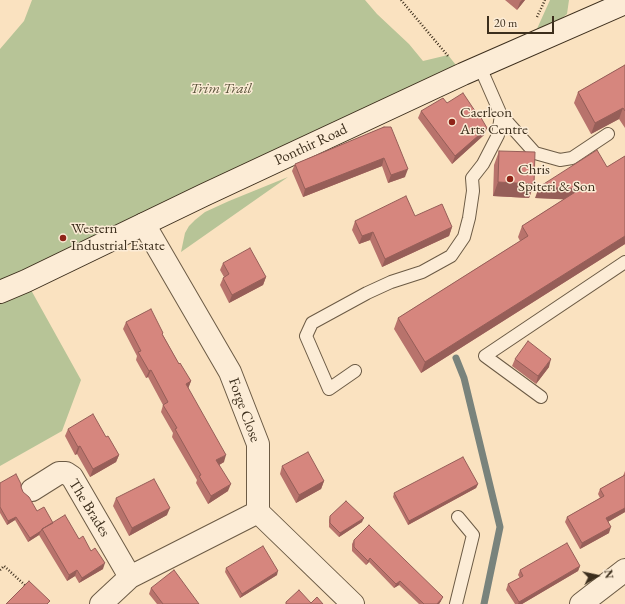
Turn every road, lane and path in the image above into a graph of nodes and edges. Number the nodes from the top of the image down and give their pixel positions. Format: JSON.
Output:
{"nodes":[{"id":1,"x":401,"y":0,"type":"edge"},
{"id":2,"x":625,"y":3,"type":"edge"},
{"id":3,"x":598,"y":7,"type":"edge"},
{"id":4,"x":472,"y":70,"type":"junction"},
{"id":5,"x":501,"y":115,"type":"junction"},
{"id":6,"x":608,"y":134,"type":"dead end"},
{"id":7,"x":144,"y":224,"type":"junction"},
{"id":8,"x":625,"y":262,"type":"edge"},
{"id":9,"x":0,"y":292,"type":"edge"},
{"id":10,"x":355,"y":371,"type":"dead end"},
{"id":11,"x":541,"y":397,"type":"dead end"},
{"id":12,"x":32,"y":490,"type":"dead end"},
{"id":13,"x":258,"y":512,"type":"junction"},
{"id":14,"x":458,"y":517,"type":"dead end"},
{"id":15,"x":0,"y":570,"type":"edge"},
{"id":16,"x":625,"y":570,"type":"edge"},
{"id":17,"x":130,"y":577,"type":"junction"},
{"id":18,"x":30,"y":590,"type":"edge"},
{"id":19,"x":101,"y":604,"type":"edge"},
{"id":20,"x":352,"y":604,"type":"edge"},
{"id":21,"x":456,"y":604,"type":"edge"},
{"id":22,"x":581,"y":604,"type":"edge"}],
"edges":[{"from":1,"to":4,"type":"path"},
{"from":2,"to":3,"type":"street","name":"Ponthir Road"},
{"from":3,"to":4,"type":"street","name":"Ponthir Road"},
{"from":4,"to":5,"type":"lane"},
{"from":4,"to":7,"type":"street","name":"Ponthir Road"},
{"from":5,"to":6,"type":"lane"},
{"from":5,"to":10,"type":"lane"},
{"from":7,"to":9,"type":"street","name":"Ponthir Road"},
{"from":7,"to":13,"type":"street","name":"Forge Close"},
{"from":8,"to":11,"type":"lane"},
{"from":12,"to":17,"type":"street","name":"The Brades"},
{"from":13,"to":17,"type":"street"},
{"from":13,"to":20,"type":"street"},
{"from":14,"to":21,"type":"lane"},
{"from":15,"to":18,"type":"path"},
{"from":16,"to":22,"type":"street"},
{"from":17,"to":19,"type":"street"}]}
